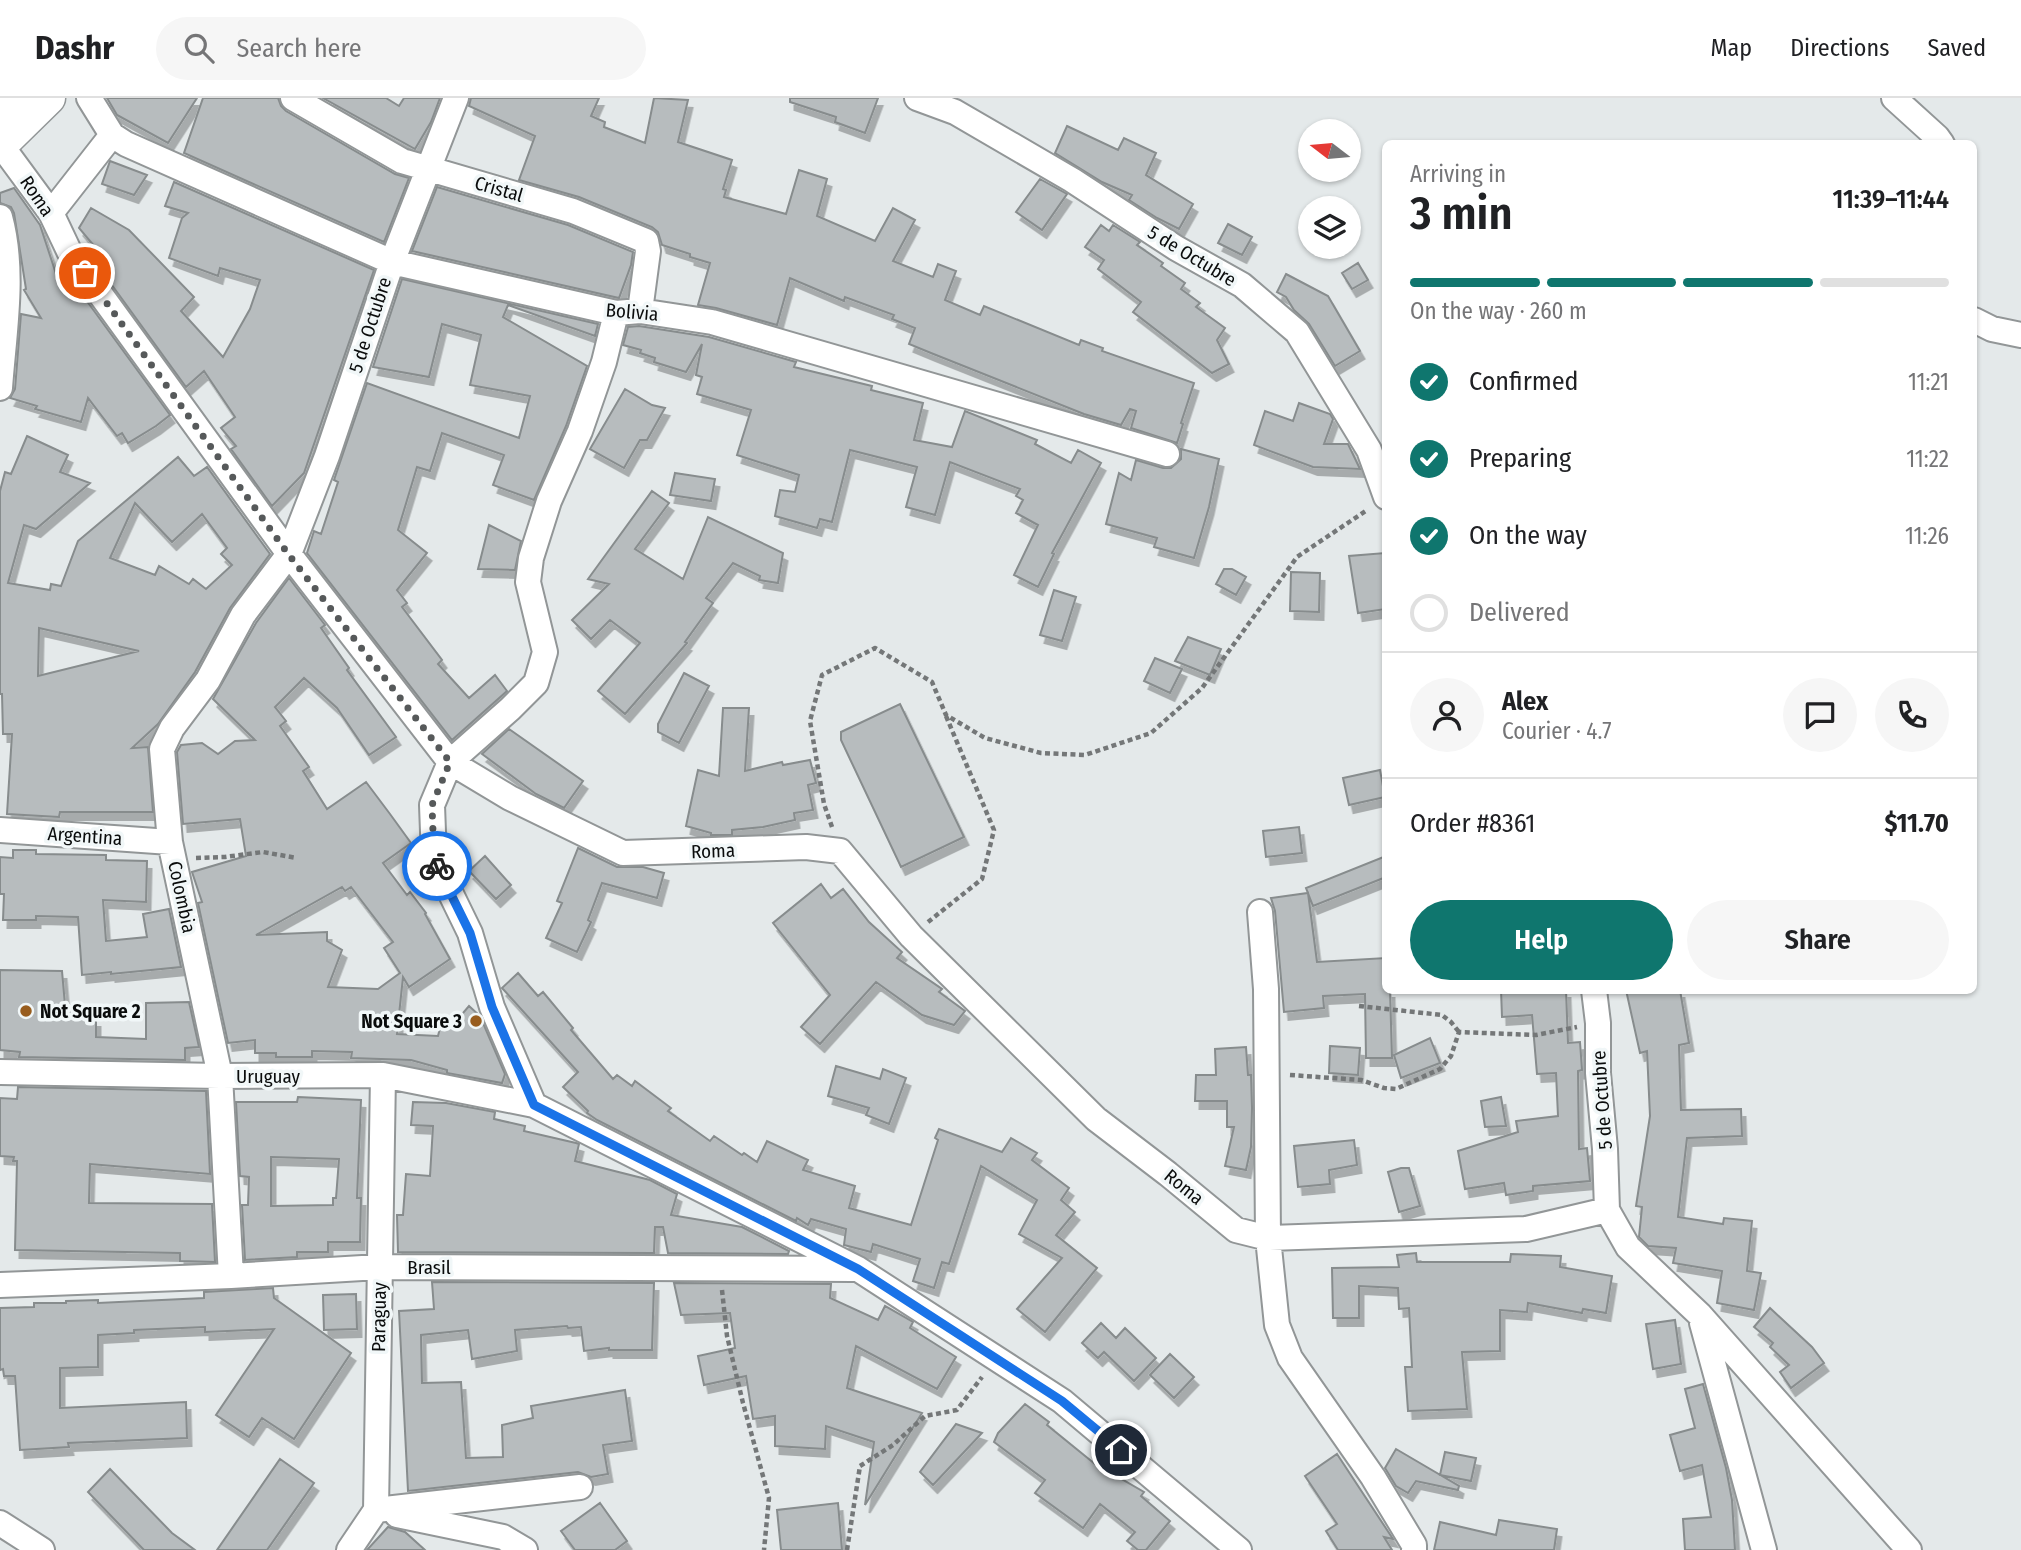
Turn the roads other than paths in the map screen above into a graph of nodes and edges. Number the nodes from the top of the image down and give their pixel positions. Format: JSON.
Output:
{"nodes":[{"id":1,"x":11,"y":98,"type":"edge"},
{"id":2,"x":49,"y":98,"type":"edge"},
{"id":3,"x":89,"y":98,"type":"edge"},
{"id":4,"x":293,"y":98,"type":"edge"},
{"id":5,"x":456,"y":98,"type":"edge"},
{"id":6,"x":917,"y":98,"type":"edge"},
{"id":7,"x":1894,"y":98,"type":"edge"},
{"id":8,"x":0,"y":108,"type":"edge"},
{"id":9,"x":112,"y":135,"type":"junction"},
{"id":10,"x":1939,"y":140,"type":"edge"},
{"id":11,"x":1,"y":145,"type":"edge"},
{"id":12,"x":429,"y":169,"type":"junction"},
{"id":13,"x":51,"y":213,"type":"junction"},
{"id":14,"x":0,"y":217,"type":"edge"},
{"id":15,"x":392,"y":262,"type":"junction"},
{"id":16,"x":628,"y":312,"type":"junction"},
{"id":17,"x":1977,"y":322,"type":"edge"},
{"id":18,"x":2021,"y":335,"type":"edge"},
{"id":19,"x":0,"y":388,"type":"edge"},
{"id":20,"x":1167,"y":454,"type":"dead end"},
{"id":21,"x":1380,"y":501,"type":"edge"},
{"id":22,"x":289,"y":555,"type":"junction"},
{"id":23,"x":450,"y":762,"type":"junction"},
{"id":24,"x":0,"y":830,"type":"edge"},
{"id":25,"x":170,"y":842,"type":"junction"},
{"id":26,"x":1261,"y":912,"type":"dead end"},
{"id":27,"x":1594,"y":994,"type":"edge"},
{"id":28,"x":0,"y":1072,"type":"edge"},
{"id":29,"x":220,"y":1076,"type":"junction"},
{"id":30,"x":383,"y":1076,"type":"junction"},
{"id":31,"x":534,"y":1105,"type":"junction"},
{"id":32,"x":1607,"y":1210,"type":"junction"},
{"id":33,"x":1268,"y":1238,"type":"junction"},
{"id":34,"x":379,"y":1267,"type":"junction"},
{"id":35,"x":858,"y":1269,"type":"junction"},
{"id":36,"x":231,"y":1276,"type":"junction"},
{"id":37,"x":0,"y":1285,"type":"edge"},
{"id":38,"x":1700,"y":1315,"type":"junction"},
{"id":39,"x":580,"y":1487,"type":"dead end"},
{"id":40,"x":376,"y":1510,"type":"junction"},
{"id":41,"x":0,"y":1523,"type":"edge"},
{"id":42,"x":42,"y":1550,"type":"edge"},
{"id":43,"x":349,"y":1550,"type":"edge"},
{"id":44,"x":525,"y":1550,"type":"edge"},
{"id":45,"x":1239,"y":1550,"type":"edge"},
{"id":46,"x":1414,"y":1550,"type":"edge"},
{"id":47,"x":1764,"y":1550,"type":"edge"},
{"id":48,"x":1909,"y":1550,"type":"edge"}],
"edges":[{"from":1,"to":8,"type":"main road"},
{"from":2,"to":11,"type":"main road"},
{"from":3,"to":9,"type":"street","name":"Bolivia"},
{"from":4,"to":12,"type":"street","name":"Cristal"},
{"from":5,"to":12,"type":"street","name":"5 de Octubre"},
{"from":6,"to":21,"type":"street","name":"5 de Octubre"},
{"from":7,"to":10,"type":"street"},
{"from":9,"to":13,"type":"street"},
{"from":9,"to":15,"type":"street","name":"Bolivia"},
{"from":11,"to":13,"type":"street","name":"Roma"},
{"from":12,"to":15,"type":"street","name":"5 de Octubre"},
{"from":12,"to":16,"type":"street","name":"Cristal"},
{"from":13,"to":22,"type":"street","name":"Roma"},
{"from":14,"to":19,"type":"street"},
{"from":15,"to":16,"type":"street","name":"Bolivia"},
{"from":15,"to":22,"type":"street","name":"5 de Octubre"},
{"from":16,"to":20,"type":"street","name":"Bolivia"},
{"from":16,"to":23,"type":"street"},
{"from":17,"to":18,"type":"street"},
{"from":22,"to":23,"type":"street","name":"Roma"},
{"from":22,"to":25,"type":"street","name":"Colombia"},
{"from":23,"to":31,"type":"street"},
{"from":23,"to":33,"type":"street","name":"Roma"},
{"from":24,"to":25,"type":"street","name":"Argentina"},
{"from":25,"to":29,"type":"street","name":"Colombia"},
{"from":26,"to":33,"type":"street"},
{"from":27,"to":32,"type":"street","name":"5 de Octubre"},
{"from":28,"to":29,"type":"street","name":"Uruguay"},
{"from":29,"to":30,"type":"street","name":"Uruguay"},
{"from":29,"to":36,"type":"street","name":"Colombia"},
{"from":30,"to":31,"type":"street","name":"Uruguay"},
{"from":30,"to":34,"type":"street","name":"Paraguay"},
{"from":31,"to":35,"type":"street","name":"Uruguay"},
{"from":32,"to":33,"type":"street","name":"Roma"},
{"from":32,"to":38,"type":"street"},
{"from":33,"to":46,"type":"street"},
{"from":34,"to":35,"type":"street","name":"Brasil"},
{"from":34,"to":36,"type":"street","name":"Brasil"},
{"from":34,"to":40,"type":"street","name":"Paraguay"},
{"from":35,"to":45,"type":"street","name":"Uruguay"},
{"from":36,"to":37,"type":"street","name":"Brasil"},
{"from":38,"to":47,"type":"street"},
{"from":38,"to":48,"type":"street"},
{"from":39,"to":40,"type":"street"},
{"from":40,"to":43,"type":"street"},
{"from":40,"to":44,"type":"street"},
{"from":41,"to":42,"type":"street"}]}
